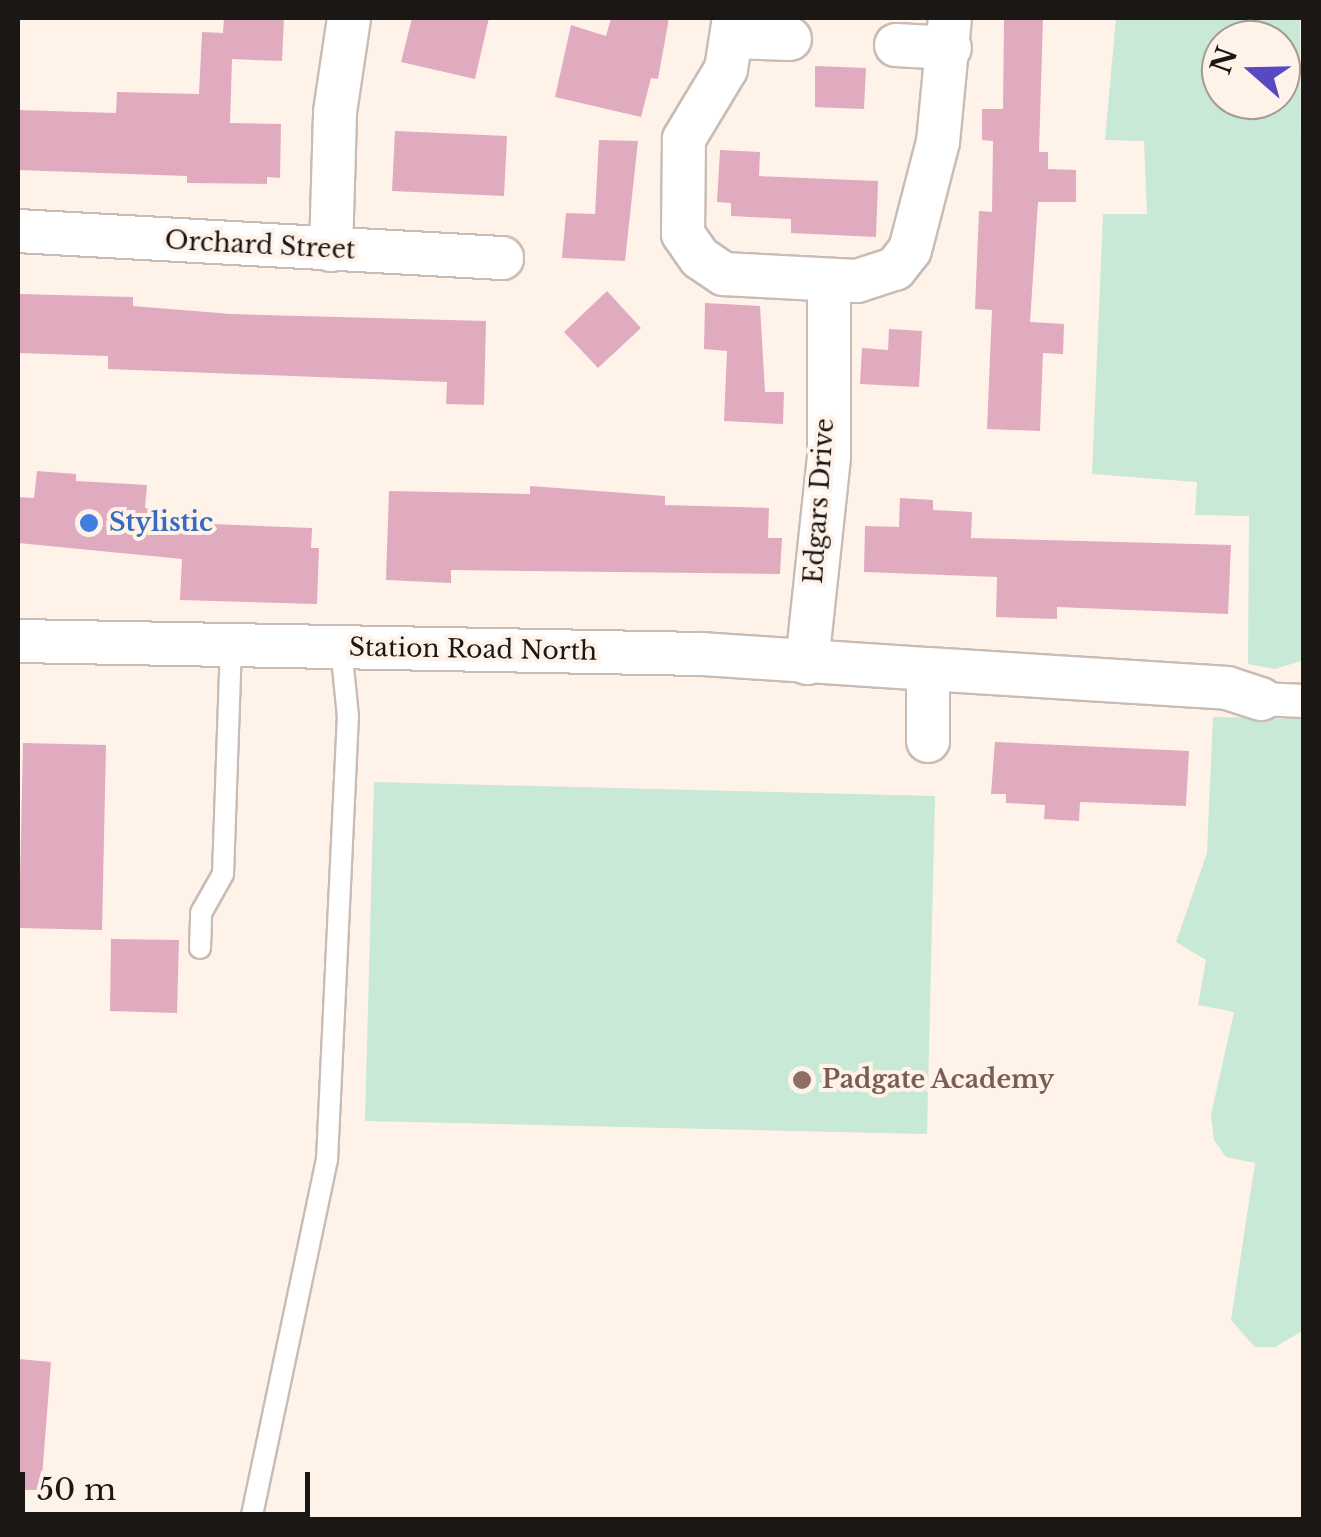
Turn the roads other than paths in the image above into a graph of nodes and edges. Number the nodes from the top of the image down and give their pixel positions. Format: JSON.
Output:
{"nodes":[{"id":1,"x":348,"y":18,"type":"edge"},
{"id":2,"x":734,"y":28,"type":"edge"},
{"id":3,"x":950,"y":33,"type":"edge"},
{"id":4,"x":790,"y":39,"type":"dead end"},
{"id":5,"x":896,"y":44,"type":"dead end"},
{"id":6,"x":18,"y":232,"type":"edge"},
{"id":7,"x":331,"y":250,"type":"junction"},
{"id":8,"x":502,"y":258,"type":"dead end"},
{"id":9,"x":829,"y":280,"type":"junction"},
{"id":10,"x":18,"y":641,"type":"edge"},
{"id":11,"x":230,"y":645,"type":"junction"},
{"id":12,"x":342,"y":647,"type":"junction"},
{"id":13,"x":807,"y":663,"type":"junction"},
{"id":14,"x":928,"y":669,"type":"junction"},
{"id":15,"x":1262,"y":699,"type":"joint"},
{"id":16,"x":1304,"y":701,"type":"edge"},
{"id":17,"x":928,"y":741,"type":"dead end"},
{"id":18,"x":200,"y":948,"type":"dead end"},
{"id":19,"x":250,"y":1520,"type":"edge"}],
"edges":[{"from":1,"to":7,"type":"street"},
{"from":2,"to":4,"type":"street"},
{"from":2,"to":9,"type":"street"},
{"from":3,"to":5,"type":"street"},
{"from":3,"to":9,"type":"street"},
{"from":6,"to":7,"type":"street","name":"Orchard Street"},
{"from":7,"to":8,"type":"street","name":"Orchard Street"},
{"from":9,"to":13,"type":"street","name":"Edgars Drive"},
{"from":10,"to":11,"type":"street","name":"Station Road North"},
{"from":11,"to":12,"type":"street","name":"Station Road North"},
{"from":11,"to":18,"type":"lane"},
{"from":12,"to":13,"type":"street","name":"Station Road North"},
{"from":12,"to":19,"type":"lane"},
{"from":13,"to":14,"type":"street","name":"Station Road North"},
{"from":14,"to":15,"type":"street","name":"Station Road North"},
{"from":14,"to":17,"type":"street"},
{"from":15,"to":16,"type":"street"}]}
